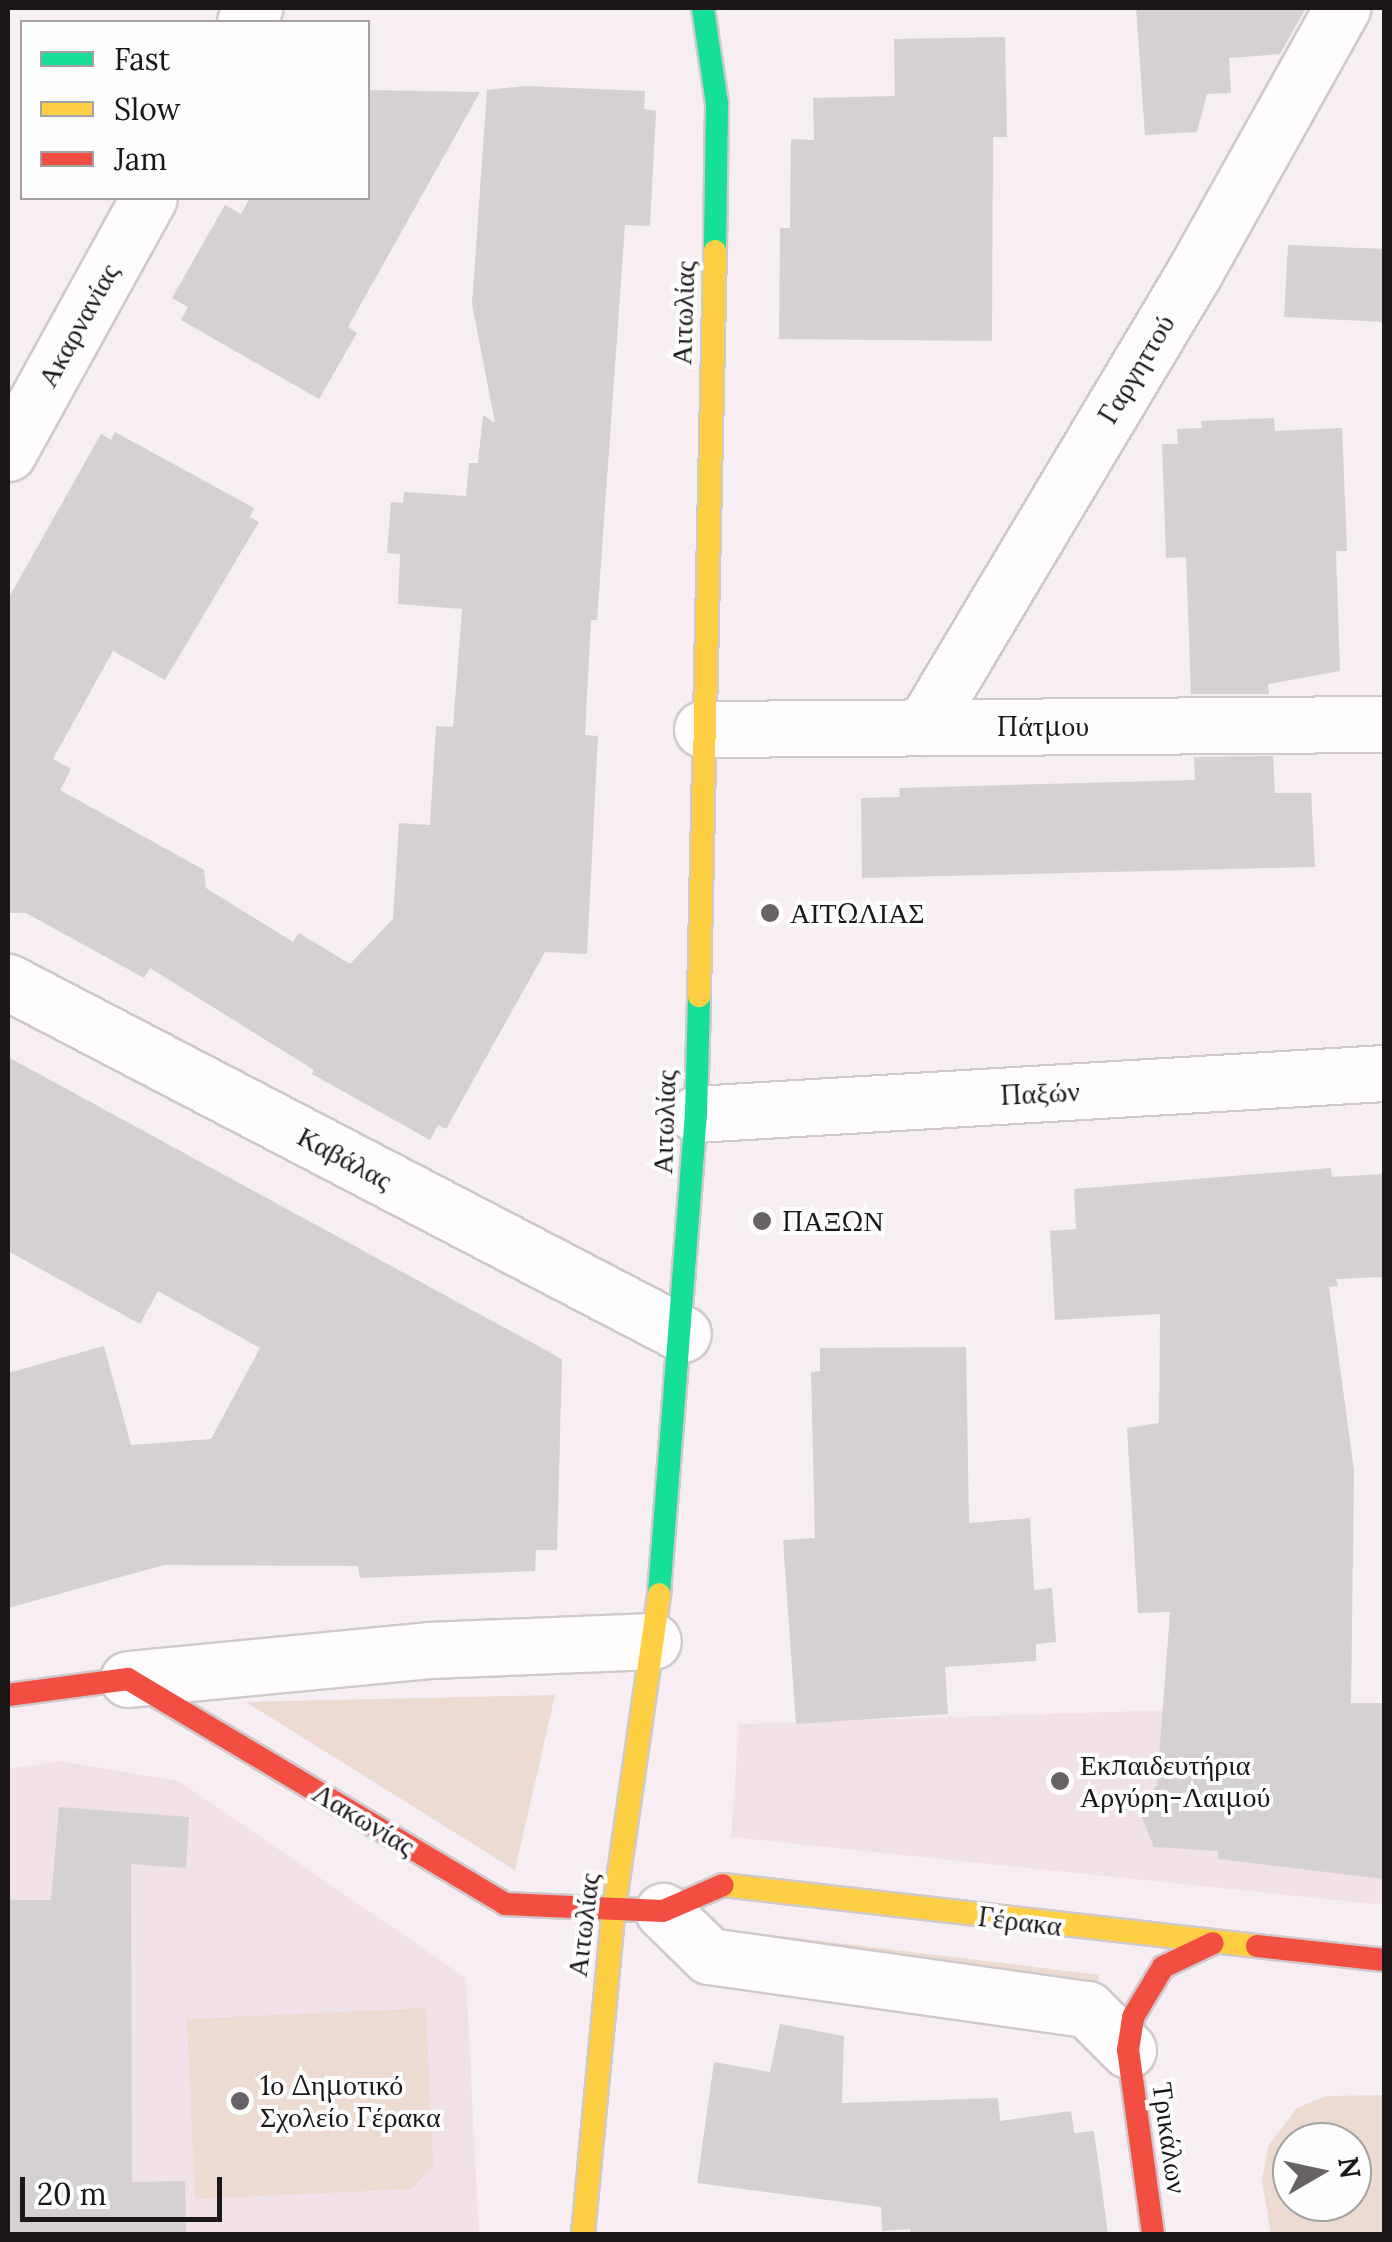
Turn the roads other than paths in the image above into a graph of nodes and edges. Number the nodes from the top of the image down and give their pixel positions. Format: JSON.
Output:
{"nodes":[{"id":1,"x":703,"y":8,"type":"edge"},
{"id":2,"x":1342,"y":8,"type":"edge"},
{"id":3,"x":148,"y":200,"type":"edge"},
{"id":4,"x":8,"y":453,"type":"edge"},
{"id":5,"x":1384,"y":724,"type":"edge"},
{"id":6,"x":923,"y":726,"type":"junction"},
{"id":7,"x":702,"y":729,"type":"junction"},
{"id":8,"x":8,"y":982,"type":"edge"},
{"id":9,"x":1384,"y":1073,"type":"edge"},
{"id":10,"x":696,"y":1114,"type":"junction"},
{"id":11,"x":682,"y":1334,"type":"junction"},
{"id":12,"x":654,"y":1641,"type":"junction"},
{"id":13,"x":128,"y":1679,"type":"junction"},
{"id":14,"x":8,"y":1695,"type":"edge"},
{"id":15,"x":639,"y":1910,"type":"junction"},
{"id":16,"x":1213,"y":1943,"type":"junction"},
{"id":17,"x":1384,"y":1960,"type":"edge"},
{"id":18,"x":1128,"y":2050,"type":"junction"},
{"id":19,"x":583,"y":2234,"type":"edge"},
{"id":20,"x":1153,"y":2234,"type":"edge"}],
"edges":[{"from":1,"to":7,"type":"street","name":"Αιτωλίας"},
{"from":2,"to":6,"type":"street","name":"Γαργηττού"},
{"from":3,"to":4,"type":"street","name":"Ακαρνανίας"},
{"from":5,"to":6,"type":"street","name":"Πάτμου"},
{"from":6,"to":7,"type":"street","name":"Πάτμου"},
{"from":7,"to":10,"type":"street","name":"Αιτωλίας"},
{"from":8,"to":11,"type":"street","name":"Καβάλας"},
{"from":9,"to":10,"type":"street","name":"Παξών"},
{"from":10,"to":11,"type":"street","name":"Αιτωλίας"},
{"from":11,"to":12,"type":"street","name":"Αιτωλίας"},
{"from":12,"to":13,"type":"street"},
{"from":12,"to":15,"type":"street","name":"Αιτωλίας"},
{"from":13,"to":14,"type":"street"},
{"from":13,"to":15,"type":"street","name":"Λακωνίας"},
{"from":15,"to":16,"type":"street","name":"Γέρακα"},
{"from":15,"to":18,"type":"street"},
{"from":15,"to":19,"type":"street","name":"Αιτωλίας"},
{"from":16,"to":17,"type":"street","name":"Γέρακα"},
{"from":16,"to":18,"type":"street"},
{"from":18,"to":20,"type":"street","name":"Τρικάλων"}]}
